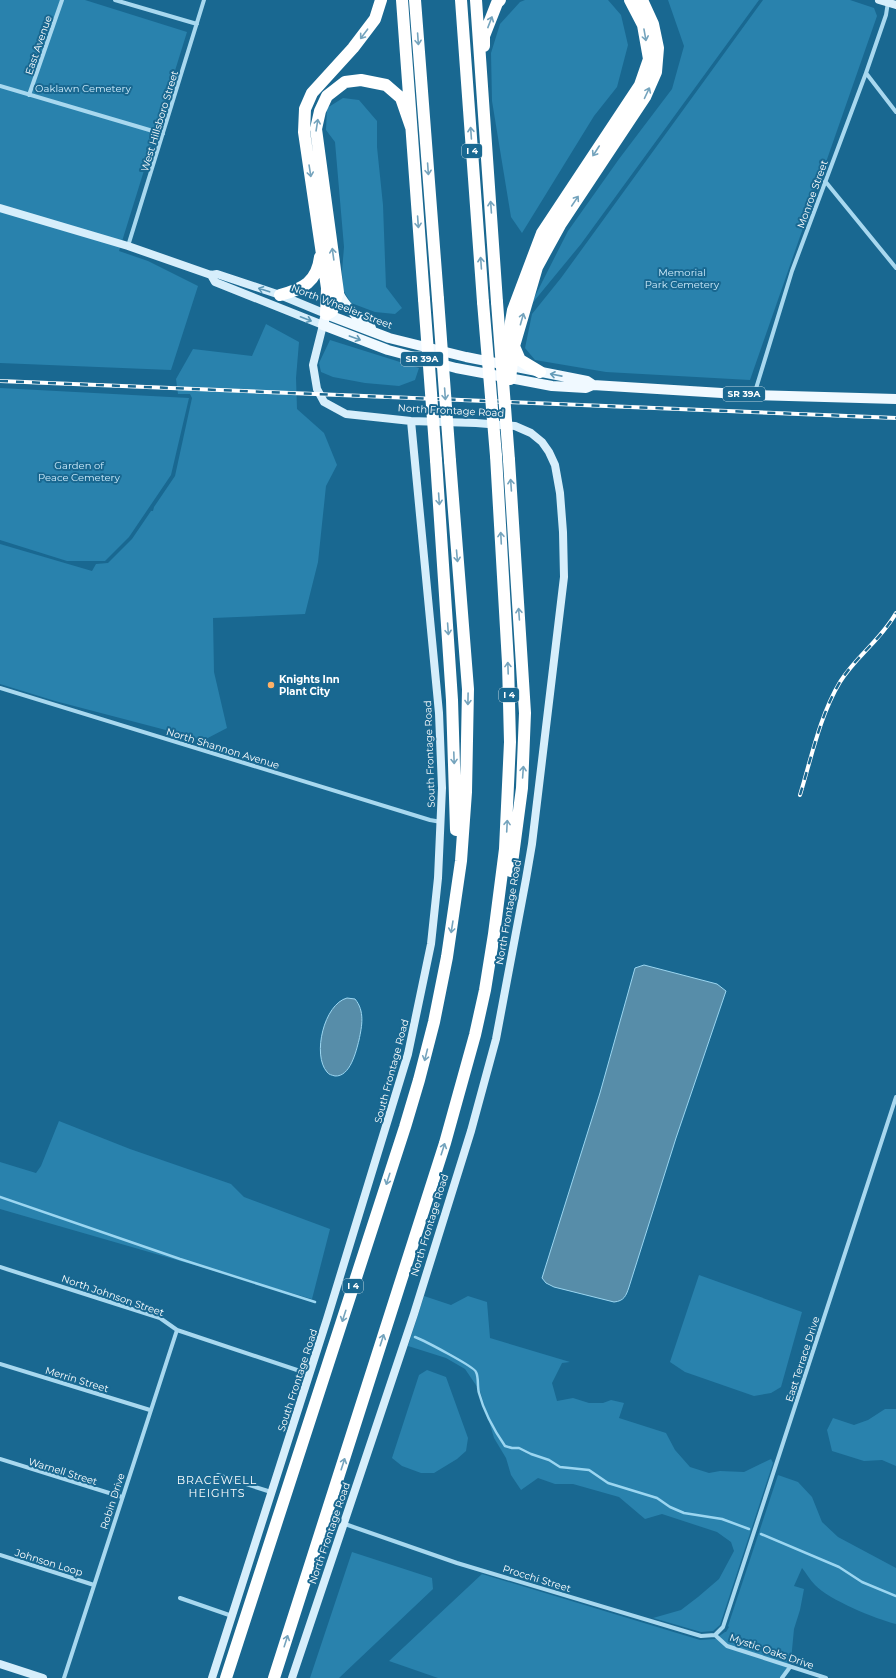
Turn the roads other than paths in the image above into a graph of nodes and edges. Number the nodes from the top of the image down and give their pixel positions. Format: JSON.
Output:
{"nodes":[{"id":1,"x":62,"y":0,"type":"edge"},
{"id":2,"x":115,"y":0,"type":"edge"},
{"id":3,"x":204,"y":0,"type":"edge"},
{"id":4,"x":381,"y":0,"type":"edge"},
{"id":5,"x":402,"y":0,"type":"edge"},
{"id":6,"x":415,"y":0,"type":"edge"},
{"id":7,"x":461,"y":0,"type":"edge"},
{"id":8,"x":476,"y":0,"type":"edge"},
{"id":9,"x":500,"y":0,"type":"edge"},
{"id":10,"x":630,"y":0,"type":"edge"},
{"id":11,"x":642,"y":0,"type":"edge"},
{"id":12,"x":879,"y":0,"type":"edge"},
{"id":13,"x":888,"y":1,"type":"edge"},
{"id":14,"x":896,"y":5,"type":"edge"},
{"id":15,"x":197,"y":24,"type":"junction"},
{"id":16,"x":866,"y":73,"type":"junction"},
{"id":17,"x":0,"y":86,"type":"edge"},
{"id":18,"x":29,"y":95,"type":"junction"},
{"id":19,"x":483,"y":102,"type":"junction"},
{"id":20,"x":896,"y":112,"type":"edge"},
{"id":21,"x":411,"y":127,"type":"junction"},
{"id":22,"x":163,"y":134,"type":"junction"},
{"id":23,"x":825,"y":180,"type":"junction"},
{"id":24,"x":0,"y":208,"type":"edge"},
{"id":25,"x":321,"y":242,"type":"junction"},
{"id":26,"x":128,"y":246,"type":"junction"},
{"id":27,"x":896,"y":268,"type":"edge"},
{"id":28,"x":211,"y":275,"type":"junction"},
{"id":29,"x":338,"y":292,"type":"junction"},
{"id":30,"x":280,"y":295,"type":"junction"},
{"id":31,"x":324,"y":320,"type":"junction"},
{"id":32,"x":382,"y":336,"type":"junction"},
{"id":33,"x":514,"y":346,"type":"junction"},
{"id":34,"x":507,"y":366,"type":"junction"},
{"id":35,"x":540,"y":372,"type":"junction"},
{"id":36,"x":506,"y":378,"type":"junction"},
{"id":37,"x":593,"y":386,"type":"junction"},
{"id":38,"x":754,"y":395,"type":"junction"},
{"id":39,"x":896,"y":399,"type":"edge"},
{"id":40,"x":411,"y":421,"type":"junction"},
{"id":41,"x":0,"y":688,"type":"edge"},
{"id":42,"x":442,"y":822,"type":"junction"},
{"id":43,"x":458,"y":889,"type":"junction"},
{"id":44,"x":494,"y":934,"type":"junction"},
{"id":45,"x":896,"y":1097,"type":"edge"},
{"id":46,"x":0,"y":1267,"type":"edge"},
{"id":47,"x":177,"y":1330,"type":"junction"},
{"id":48,"x":0,"y":1364,"type":"edge"},
{"id":49,"x":309,"y":1374,"type":"junction"},
{"id":50,"x":150,"y":1410,"type":"junction"},
{"id":51,"x":0,"y":1460,"type":"edge"},
{"id":52,"x":218,"y":1475,"type":"dead end"},
{"id":53,"x":271,"y":1492,"type":"junction"},
{"id":54,"x":122,"y":1497,"type":"junction"},
{"id":55,"x":344,"y":1524,"type":"junction"},
{"id":56,"x":0,"y":1555,"type":"edge"},
{"id":57,"x":94,"y":1585,"type":"junction"},
{"id":58,"x":180,"y":1598,"type":"dead end"},
{"id":59,"x":232,"y":1616,"type":"junction"},
{"id":60,"x":715,"y":1635,"type":"junction"},
{"id":61,"x":0,"y":1664,"type":"edge"},
{"id":62,"x":790,"y":1667,"type":"junction"},
{"id":63,"x":43,"y":1678,"type":"edge"},
{"id":64,"x":64,"y":1678,"type":"edge"},
{"id":65,"x":212,"y":1678,"type":"edge"},
{"id":66,"x":226,"y":1678,"type":"edge"},
{"id":67,"x":274,"y":1678,"type":"edge"},
{"id":68,"x":292,"y":1678,"type":"edge"},
{"id":69,"x":782,"y":1678,"type":"edge"},
{"id":70,"x":826,"y":1678,"type":"edge"}],
"edges":[{"from":1,"to":18,"type":"street","name":"East Avenue"},
{"from":2,"to":15,"type":"street"},
{"from":3,"to":15,"type":"street","name":"West Hillsboro Street"},
{"from":4,"to":25,"type":"highway","one_way":true},
{"from":5,"to":21,"type":"highway"},
{"from":6,"to":43,"type":"highway","number":"I 4","one_way":true,"bridge":true},
{"from":44,"to":7,"type":"highway","number":"I 4","one_way":true,"bridge":true},
{"from":8,"to":19,"type":"highway"},
{"from":19,"to":9,"type":"highway","one_way":true},
{"from":10,"to":34,"type":"highway","one_way":true},
{"from":33,"to":11,"type":"highway","one_way":true},
{"from":12,"to":13,"type":"street"},
{"from":13,"to":14,"type":"street"},
{"from":13,"to":16,"type":"street","name":"Monroe Street"},
{"from":15,"to":22,"type":"street","name":"West Hillsboro Street"},
{"from":16,"to":20,"type":"street"},
{"from":16,"to":23,"type":"street","name":"Monroe Street"},
{"from":17,"to":18,"type":"street"},
{"from":18,"to":22,"type":"street"},
{"from":44,"to":19,"type":"highway","one_way":true,"bridge":true},
{"from":29,"to":21,"type":"highway","one_way":true},
{"from":21,"to":43,"type":"highway","one_way":true,"bridge":true},
{"from":22,"to":26,"type":"street","name":"West Hillsboro Street"},
{"from":23,"to":27,"type":"street"},
{"from":23,"to":38,"type":"street","name":"Monroe Street"},
{"from":24,"to":26,"type":"street","name":"North Wheeler Street"},
{"from":25,"to":30,"type":"highway"},
{"from":25,"to":31,"type":"highway"},
{"from":26,"to":28,"type":"street","name":"North Wheeler Street","number":"SR 39A"},
{"from":30,"to":28,"type":"street","name":"North Wheeler Street","number":"SR 39A","one_way":true},
{"from":28,"to":31,"type":"street","name":"North Wheeler Street","number":"SR 39A","one_way":true},
{"from":29,"to":31,"type":"highway"},
{"from":29,"to":32,"type":"main road"},
{"from":30,"to":31,"type":"street","name":"North Wheeler Street","number":"SR 39A"},
{"from":31,"to":32,"type":"main road","name":"North Wheeler Street","number":"SR 39A"},
{"from":31,"to":36,"type":"main road","name":"North Wheeler Street","number":"SR 39A","one_way":true},
{"from":31,"to":40,"type":"street","name":"North Frontage Road"},
{"from":32,"to":34,"type":"main road","name":"North Wheeler Street","number":"SR 39A"},
{"from":33,"to":34,"type":"highway"},
{"from":33,"to":35,"type":"highway"},
{"from":34,"to":35,"type":"main road","number":"SR 39A"},
{"from":34,"to":36,"type":"highway"},
{"from":37,"to":35,"type":"main road","number":"SR 39A","one_way":true},
{"from":36,"to":37,"type":"main road","number":"SR 39A"},
{"from":37,"to":38,"type":"main road","number":"SR 39A"},
{"from":38,"to":39,"type":"main road","number":"SR 39A"},
{"from":40,"to":42,"type":"street","name":"South Frontage Road"},
{"from":40,"to":55,"type":"street","name":"North Frontage Road"},
{"from":41,"to":42,"type":"street","name":"North Shannon Avenue"},
{"from":42,"to":49,"type":"street","name":"South Frontage Road"},
{"from":43,"to":66,"type":"highway","number":"I 4","one_way":true},
{"from":67,"to":44,"type":"highway","number":"I 4","one_way":true},
{"from":45,"to":60,"type":"street","name":"East Terrace Drive"},
{"from":46,"to":47,"type":"street","name":"North Johnson Street"},
{"from":47,"to":49,"type":"street","name":"North Johnson Street"},
{"from":47,"to":50,"type":"street","name":"Robin Drive"},
{"from":48,"to":50,"type":"street","name":"Merrin Street"},
{"from":49,"to":53,"type":"street","name":"South Frontage Road"},
{"from":50,"to":54,"type":"street","name":"Robin Drive"},
{"from":51,"to":54,"type":"street","name":"Warnell Street"},
{"from":52,"to":53,"type":"street"},
{"from":53,"to":59,"type":"street","name":"South Frontage Road"},
{"from":54,"to":57,"type":"street","name":"Robin Drive"},
{"from":55,"to":60,"type":"street","name":"Procchi Street"},
{"from":55,"to":68,"type":"street","name":"North Frontage Road"},
{"from":56,"to":57,"type":"street","name":"Johnson Loop"},
{"from":57,"to":64,"type":"street","name":"Robin Drive"},
{"from":58,"to":59,"type":"street"},
{"from":59,"to":65,"type":"street","name":"South Frontage Road"},
{"from":60,"to":62,"type":"street","name":"Mystic Oaks Drive"},
{"from":61,"to":63,"type":"street"},
{"from":62,"to":69,"type":"street"},
{"from":62,"to":70,"type":"street","name":"Mystic Oaks Drive"}]}
